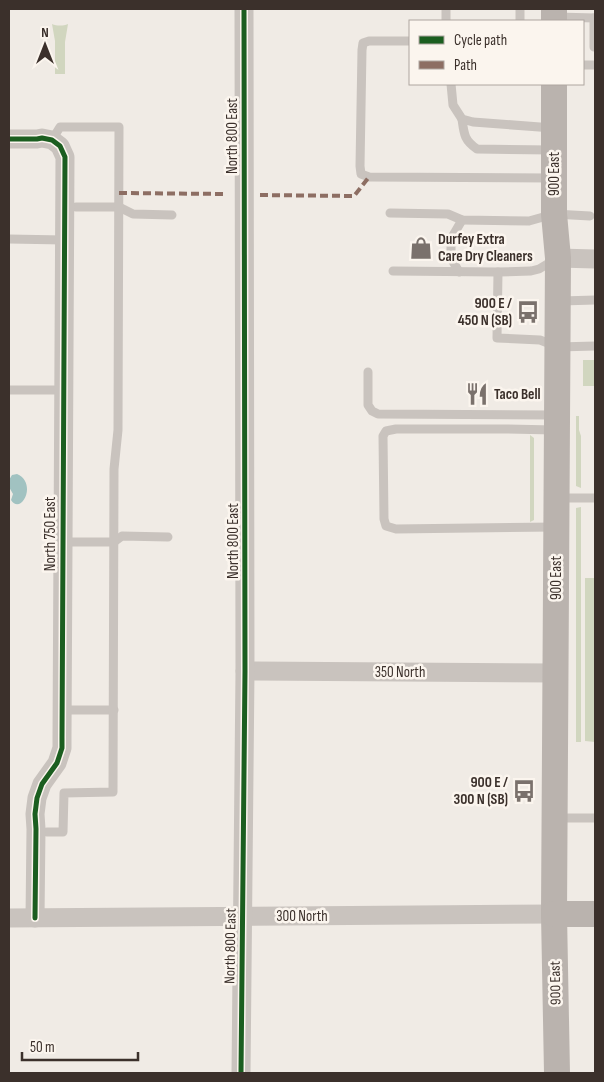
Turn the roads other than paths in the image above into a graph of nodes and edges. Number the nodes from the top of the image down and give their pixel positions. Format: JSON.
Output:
{"nodes":[{"id":1,"x":244,"y":9,"type":"edge"},
{"id":2,"x":554,"y":16,"type":"edge"},
{"id":3,"x":595,"y":18,"type":"edge"},
{"id":4,"x":409,"y":41,"type":"edge"},
{"id":5,"x":595,"y":46,"type":"edge"},
{"id":6,"x":450,"y":85,"type":"edge"},
{"id":7,"x":554,"y":85,"type":"edge"},
{"id":8,"x":462,"y":119,"type":"junction"},
{"id":9,"x":554,"y":139,"type":"junction"},
{"id":10,"x":9,"y":140,"type":"edge"},
{"id":11,"x":56,"y":143,"type":"junction"},
{"id":12,"x":554,"y":178,"type":"junction"},
{"id":13,"x":76,"y":207,"type":"dead end"},
{"id":14,"x":118,"y":207,"type":"junction"},
{"id":15,"x":390,"y":213,"type":"dead end"},
{"id":16,"x":554,"y":214,"type":"junction"},
{"id":17,"x":172,"y":215,"type":"dead end"},
{"id":18,"x":590,"y":216,"type":"dead end"},
{"id":19,"x":462,"y":220,"type":"junction"},
{"id":20,"x":9,"y":239,"type":"edge"},
{"id":21,"x":64,"y":240,"type":"junction"},
{"id":22,"x":558,"y":258,"type":"junction"},
{"id":23,"x":595,"y":258,"type":"edge"},
{"id":24,"x":393,"y":271,"type":"dead end"},
{"id":25,"x":459,"y":272,"type":"junction"},
{"id":26,"x":498,"y":272,"type":"junction"},
{"id":27,"x":595,"y":300,"type":"edge"},
{"id":28,"x":558,"y":301,"type":"junction"},
{"id":29,"x":595,"y":346,"type":"edge"},
{"id":30,"x":558,"y":347,"type":"junction"},
{"id":31,"x":368,"y":372,"type":"dead end"},
{"id":32,"x":9,"y":390,"type":"edge"},
{"id":33,"x":64,"y":390,"type":"junction"},
{"id":34,"x":557,"y":423,"type":"junction"},
{"id":35,"x":557,"y":498,"type":"junction"},
{"id":36,"x":595,"y":498,"type":"edge"},
{"id":37,"x":556,"y":527,"type":"junction"},
{"id":38,"x":168,"y":537,"type":"dead end"},
{"id":39,"x":63,"y":542,"type":"junction"},
{"id":40,"x":114,"y":542,"type":"junction"},
{"id":41,"x":245,"y":671,"type":"junction"},
{"id":42,"x":556,"y":673,"type":"junction"},
{"id":43,"x":62,"y":710,"type":"junction"},
{"id":44,"x":114,"y":710,"type":"junction"},
{"id":45,"x":555,"y":818,"type":"junction"},
{"id":46,"x":595,"y":818,"type":"edge"},
{"id":47,"x":47,"y":832,"type":"dead end"},
{"id":48,"x":554,"y":914,"type":"junction"},
{"id":49,"x":595,"y":914,"type":"edge"},
{"id":50,"x":242,"y":916,"type":"junction"},
{"id":51,"x":9,"y":918,"type":"edge"},
{"id":52,"x":35,"y":918,"type":"junction"},
{"id":53,"x":241,"y":1073,"type":"edge"},
{"id":54,"x":557,"y":1073,"type":"edge"}],
"edges":[{"from":1,"to":41,"type":"street","name":"North 800 East"},
{"from":2,"to":3,"type":"lane"},
{"from":3,"to":5,"type":"lane"},
{"from":4,"to":12,"type":"lane"},
{"from":6,"to":8,"type":"lane"},
{"from":7,"to":9,"type":"main road","name":"900 East"},
{"from":8,"to":9,"type":"lane"},
{"from":8,"to":9,"type":"lane"},
{"from":9,"to":12,"type":"main road","name":"900 East"},
{"from":10,"to":11,"type":"street"},
{"from":11,"to":14,"type":"lane"},
{"from":11,"to":21,"type":"street","name":"North 750 East"},
{"from":12,"to":16,"type":"main road","name":"900 East"},
{"from":13,"to":14,"type":"lane"},
{"from":14,"to":17,"type":"lane"},
{"from":14,"to":40,"type":"lane"},
{"from":15,"to":19,"type":"lane"},
{"from":16,"to":18,"type":"lane"},
{"from":16,"to":19,"type":"lane"},
{"from":16,"to":22,"type":"main road","name":"900 East"},
{"from":19,"to":25,"type":"lane"},
{"from":20,"to":21,"type":"lane"},
{"from":21,"to":33,"type":"street","name":"North 750 East"},
{"from":22,"to":23,"type":"street"},
{"from":22,"to":26,"type":"lane"},
{"from":22,"to":28,"type":"main road","name":"900 East"},
{"from":24,"to":25,"type":"lane"},
{"from":25,"to":26,"type":"lane"},
{"from":26,"to":30,"type":"lane"},
{"from":27,"to":28,"type":"lane"},
{"from":28,"to":30,"type":"main road","name":"900 East"},
{"from":29,"to":30,"type":"lane"},
{"from":30,"to":34,"type":"main road","name":"900 East"},
{"from":31,"to":34,"type":"lane"},
{"from":32,"to":33,"type":"lane"},
{"from":33,"to":39,"type":"street","name":"North 750 East"},
{"from":34,"to":35,"type":"main road","name":"900 East"},
{"from":34,"to":37,"type":"lane"},
{"from":35,"to":36,"type":"lane"},
{"from":35,"to":37,"type":"main road","name":"900 East"},
{"from":37,"to":42,"type":"main road","name":"900 East"},
{"from":38,"to":40,"type":"lane"},
{"from":39,"to":40,"type":"lane"},
{"from":39,"to":43,"type":"street","name":"North 750 East"},
{"from":40,"to":44,"type":"lane"},
{"from":41,"to":42,"type":"street","name":"350 North"},
{"from":41,"to":50,"type":"street","name":"North 800 East"},
{"from":42,"to":45,"type":"main road","name":"900 East"},
{"from":43,"to":44,"type":"lane"},
{"from":43,"to":52,"type":"street","name":"North 750 East"},
{"from":44,"to":47,"type":"lane"},
{"from":45,"to":46,"type":"lane"},
{"from":45,"to":48,"type":"main road","name":"900 East"},
{"from":48,"to":49,"type":"main road","name":"300 North"},
{"from":48,"to":50,"type":"street","name":"300 North"},
{"from":48,"to":54,"type":"main road","name":"900 East"},
{"from":50,"to":52,"type":"street","name":"300 North"},
{"from":50,"to":53,"type":"street","name":"North 800 East"},
{"from":51,"to":52,"type":"street","name":"300 North"}]}
